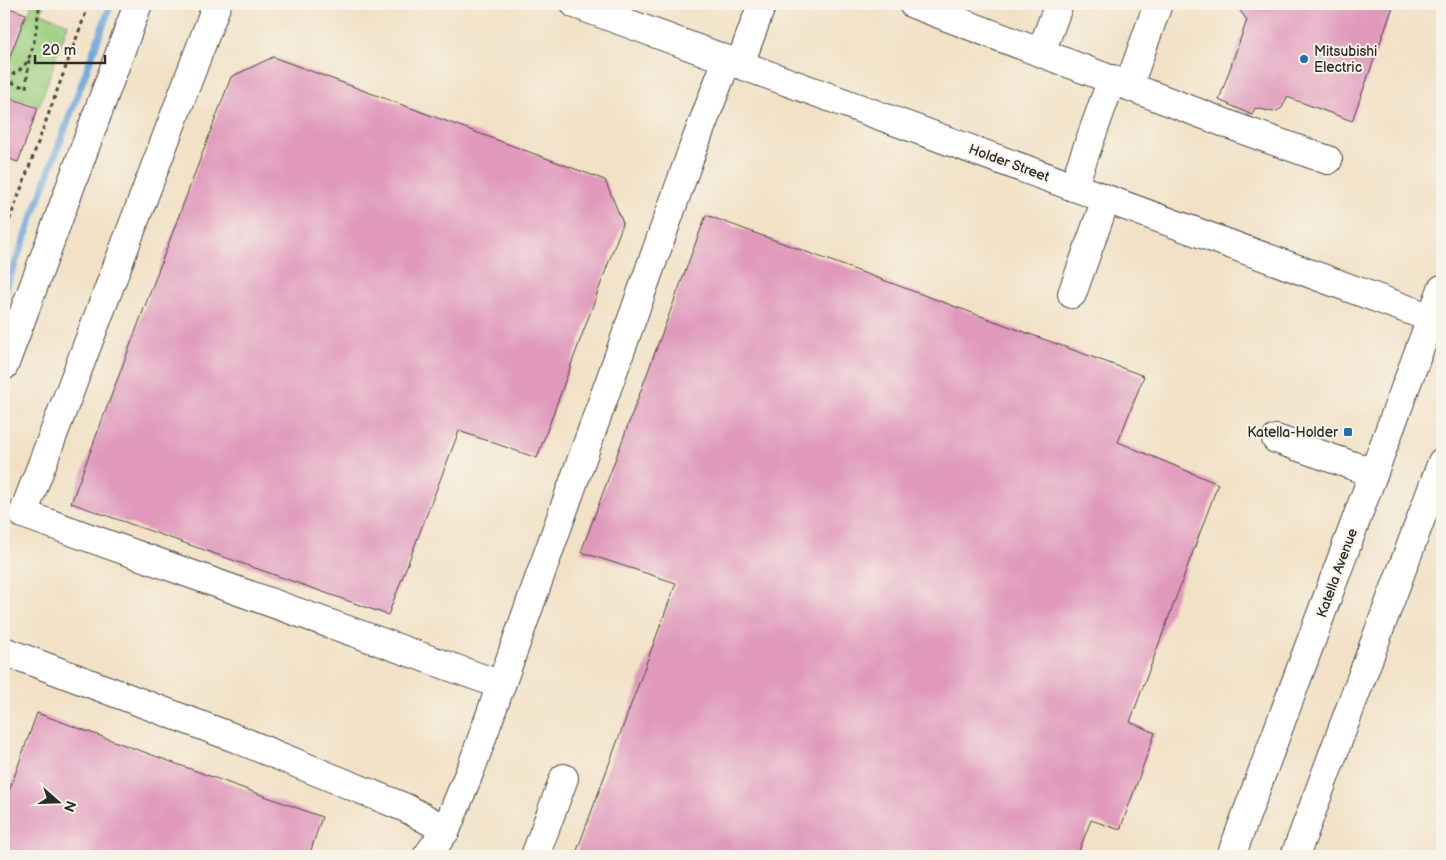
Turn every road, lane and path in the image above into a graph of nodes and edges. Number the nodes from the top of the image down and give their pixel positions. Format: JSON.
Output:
{"nodes":[{"id":1,"x":40,"y":4,"type":"edge"},
{"id":2,"x":90,"y":4,"type":"edge"},
{"id":3,"x":138,"y":4,"type":"edge"},
{"id":4,"x":217,"y":4,"type":"edge"},
{"id":5,"x":575,"y":4,"type":"edge"},
{"id":6,"x":762,"y":4,"type":"edge"},
{"id":7,"x":913,"y":4,"type":"edge"},
{"id":8,"x":1058,"y":4,"type":"edge"},
{"id":9,"x":1158,"y":4,"type":"edge"},
{"id":10,"x":952,"y":11,"type":"edge"},
{"id":11,"x":1041,"y":52,"type":"junction"},
{"id":12,"x":29,"y":58,"type":"junction"},
{"id":13,"x":733,"y":62,"type":"junction"},
{"id":14,"x":4,"y":78,"type":"edge"},
{"id":15,"x":1120,"y":82,"type":"junction"},
{"id":16,"x":1328,"y":160,"type":"dead end"},
{"id":17,"x":1073,"y":187,"type":"junction"},
{"id":18,"x":1106,"y":199,"type":"junction"},
{"id":19,"x":4,"y":235,"type":"edge"},
{"id":20,"x":1442,"y":289,"type":"edge"},
{"id":21,"x":1072,"y":294,"type":"dead end"},
{"id":22,"x":1437,"y":320,"type":"edge"},
{"id":23,"x":4,"y":366,"type":"edge"},
{"id":24,"x":1276,"y":439,"type":"dead end"},
{"id":25,"x":1442,"y":462,"type":"edge"},
{"id":26,"x":1374,"y":473,"type":"junction"},
{"id":27,"x":4,"y":651,"type":"edge"},
{"id":28,"x":501,"y":684,"type":"junction"},
{"id":29,"x":564,"y":778,"type":"dead end"},
{"id":30,"x":446,"y":830,"type":"junction"},
{"id":31,"x":427,"y":856,"type":"edge"},
{"id":32,"x":535,"y":856,"type":"edge"},
{"id":33,"x":1231,"y":856,"type":"edge"},
{"id":34,"x":1295,"y":856,"type":"edge"}],
"edges":[{"from":1,"to":12,"type":"path"},
{"from":2,"to":19,"type":"path"},
{"from":3,"to":23,"type":"main road"},
{"from":4,"to":28,"type":"main road"},
{"from":5,"to":13,"type":"main road","name":"Holder Street"},
{"from":6,"to":13,"type":"main road"},
{"from":7,"to":10,"type":"main road"},
{"from":8,"to":11,"type":"main road"},
{"from":9,"to":15,"type":"main road"},
{"from":10,"to":11,"type":"main road"},
{"from":11,"to":15,"type":"main road"},
{"from":12,"to":14,"type":"path"},
{"from":12,"to":14,"type":"path"},
{"from":13,"to":17,"type":"main road","name":"Holder Street"},
{"from":13,"to":28,"type":"main road"},
{"from":15,"to":16,"type":"main road"},
{"from":15,"to":17,"type":"main road"},
{"from":17,"to":18,"type":"main road","name":"Holder Street"},
{"from":18,"to":21,"type":"main road"},
{"from":18,"to":22,"type":"main road","name":"Holder Street"},
{"from":20,"to":22,"type":"main road","name":"Katella Avenue"},
{"from":22,"to":26,"type":"main road","name":"Katella Avenue"},
{"from":24,"to":26,"type":"main road"},
{"from":25,"to":34,"type":"main road"},
{"from":26,"to":33,"type":"main road","name":"Katella Avenue"},
{"from":27,"to":30,"type":"main road"},
{"from":28,"to":30,"type":"main road"},
{"from":29,"to":32,"type":"main road"},
{"from":30,"to":31,"type":"main road"}]}
